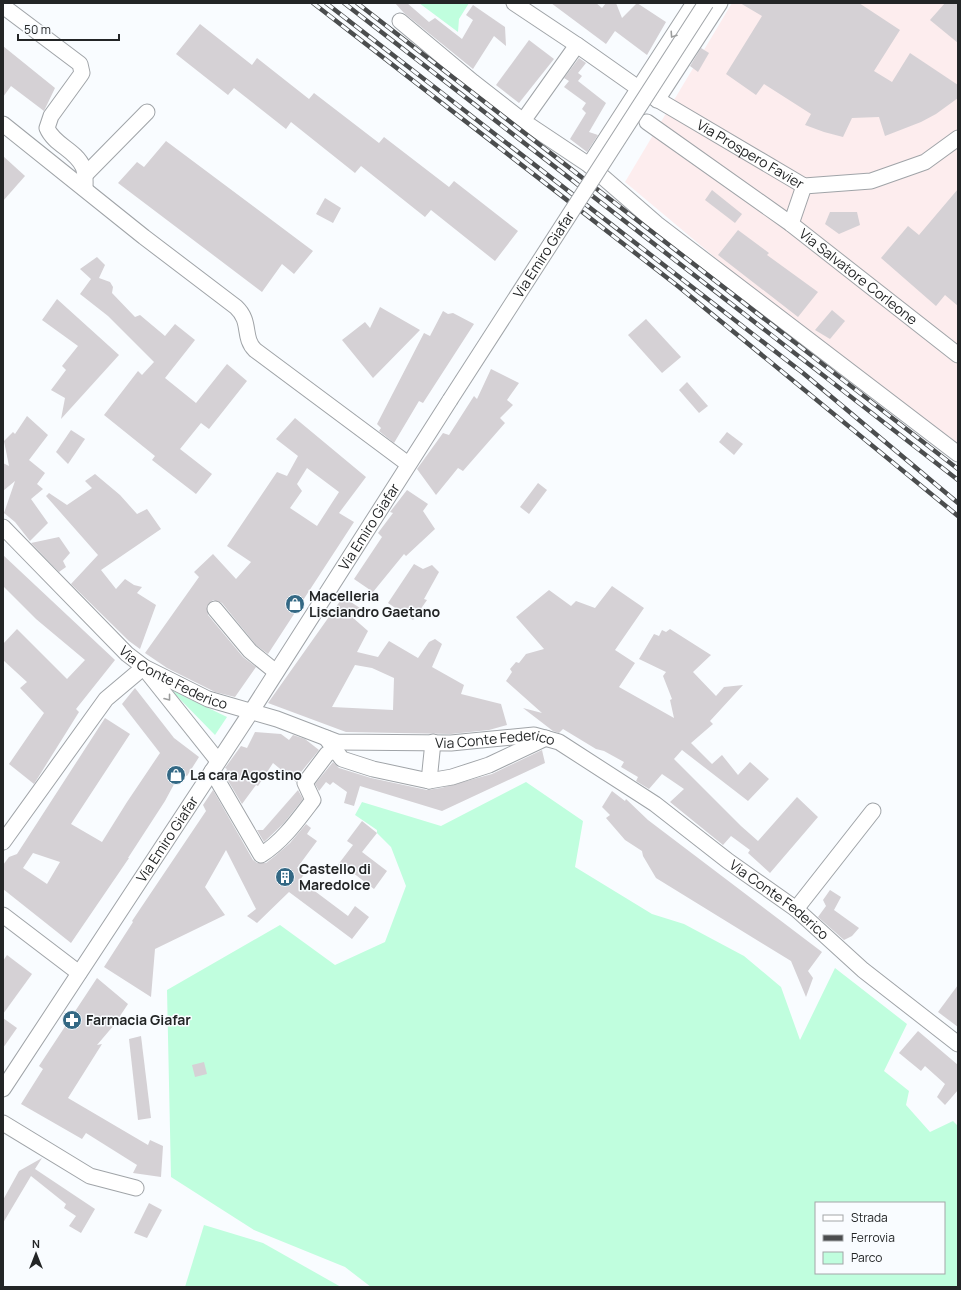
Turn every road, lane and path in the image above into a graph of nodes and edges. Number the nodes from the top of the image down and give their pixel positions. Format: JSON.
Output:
{"nodes":[{"id":1,"x":514,"y":3,"type":"edge"},
{"id":2,"x":694,"y":3,"type":"edge"},
{"id":3,"x":706,"y":3,"type":"edge"},
{"id":4,"x":720,"y":3,"type":"edge"},
{"id":5,"x":3,"y":6,"type":"edge"},
{"id":6,"x":400,"y":22,"type":"dead end"},
{"id":7,"x":577,"y":45,"type":"junction"},
{"id":8,"x":638,"y":88,"type":"junction"},
{"id":9,"x":657,"y":100,"type":"junction"},
{"id":10,"x":147,"y":112,"type":"dead end"},
{"id":11,"x":523,"y":121,"type":"junction"},
{"id":12,"x":647,"y":122,"type":"dead end"},
{"id":13,"x":3,"y":124,"type":"edge"},
{"id":14,"x":958,"y":138,"type":"edge"},
{"id":15,"x":589,"y":165,"type":"junction"},
{"id":16,"x":85,"y":182,"type":"junction"},
{"id":17,"x":804,"y":186,"type":"junction"},
{"id":18,"x":791,"y":224,"type":"junction"},
{"id":19,"x":958,"y":355,"type":"edge"},
{"id":20,"x":958,"y":454,"type":"edge"},
{"id":21,"x":408,"y":464,"type":"junction"},
{"id":22,"x":3,"y":527,"type":"edge"},
{"id":23,"x":215,"y":609,"type":"dead end"},
{"id":24,"x":144,"y":667,"type":"junction"},
{"id":25,"x":276,"y":672,"type":"junction"},
{"id":26,"x":251,"y":712,"type":"junction"},
{"id":27,"x":326,"y":738,"type":"junction"},
{"id":28,"x":546,"y":738,"type":"junction"},
{"id":29,"x":433,"y":742,"type":"junction"},
{"id":30,"x":335,"y":750,"type":"junction"},
{"id":31,"x":215,"y":766,"type":"junction"},
{"id":32,"x":429,"y":781,"type":"junction"},
{"id":33,"x":873,"y":811,"type":"dead end"},
{"id":34,"x":3,"y":842,"type":"edge"},
{"id":35,"x":796,"y":909,"type":"junction"},
{"id":36,"x":3,"y":915,"type":"edge"},
{"id":37,"x":79,"y":973,"type":"junction"},
{"id":38,"x":958,"y":1044,"type":"edge"},
{"id":39,"x":3,"y":1089,"type":"edge"},
{"id":40,"x":3,"y":1123,"type":"edge"},
{"id":41,"x":136,"y":1188,"type":"dead end"}],
"edges":[{"from":1,"to":7,"type":"street","name":"Via Prospero Favier"},
{"from":2,"to":8,"type":"street","one_way":true},
{"from":3,"to":21,"type":"street","name":"Via Emiro Giafar","bridge":true},
{"from":4,"to":9,"type":"street"},
{"from":5,"to":16,"type":"street"},
{"from":6,"to":11,"type":"street"},
{"from":7,"to":8,"type":"street","name":"Via Prospero Favier"},
{"from":7,"to":11,"type":"street"},
{"from":8,"to":9,"type":"street","name":"Via Prospero Favier"},
{"from":8,"to":15,"type":"street"},
{"from":9,"to":17,"type":"street","name":"Via Prospero Favier"},
{"from":10,"to":16,"type":"street"},
{"from":11,"to":15,"type":"street"},
{"from":12,"to":18,"type":"street"},
{"from":13,"to":16,"type":"street"},
{"from":14,"to":17,"type":"street","name":"Via Prospero Favier"},
{"from":15,"to":20,"type":"street"},
{"from":16,"to":21,"type":"street"},
{"from":17,"to":18,"type":"street","name":"Via Salvatore Corleone"},
{"from":18,"to":19,"type":"street","name":"Via Salvatore Corleone"},
{"from":21,"to":25,"type":"street","name":"Via Emiro Giafar"},
{"from":22,"to":24,"type":"street","name":"Via Conte Federico"},
{"from":23,"to":25,"type":"street"},
{"from":24,"to":26,"type":"street","name":"Via Conte Federico"},
{"from":24,"to":31,"type":"street","one_way":true},
{"from":24,"to":34,"type":"street"},
{"from":25,"to":26,"type":"street","name":"Via Emiro Giafar"},
{"from":26,"to":27,"type":"street","name":"Via Conte Federico"},
{"from":26,"to":31,"type":"street","name":"Via Emiro Giafar"},
{"from":27,"to":29,"type":"street","name":"Via Conte Federico"},
{"from":27,"to":30,"type":"street"},
{"from":28,"to":29,"type":"street","name":"Via Conte Federico"},
{"from":28,"to":32,"type":"street"},
{"from":28,"to":35,"type":"street","name":"Via Conte Federico"},
{"from":29,"to":32,"type":"street"},
{"from":30,"to":31,"type":"street"},
{"from":30,"to":32,"type":"street"},
{"from":31,"to":37,"type":"street","name":"Via Emiro Giafar"},
{"from":33,"to":35,"type":"street"},
{"from":35,"to":38,"type":"street","name":"Via Conte Federico"},
{"from":36,"to":37,"type":"street"},
{"from":37,"to":39,"type":"street","name":"Via Emiro Giafar"},
{"from":40,"to":41,"type":"street"}]}
